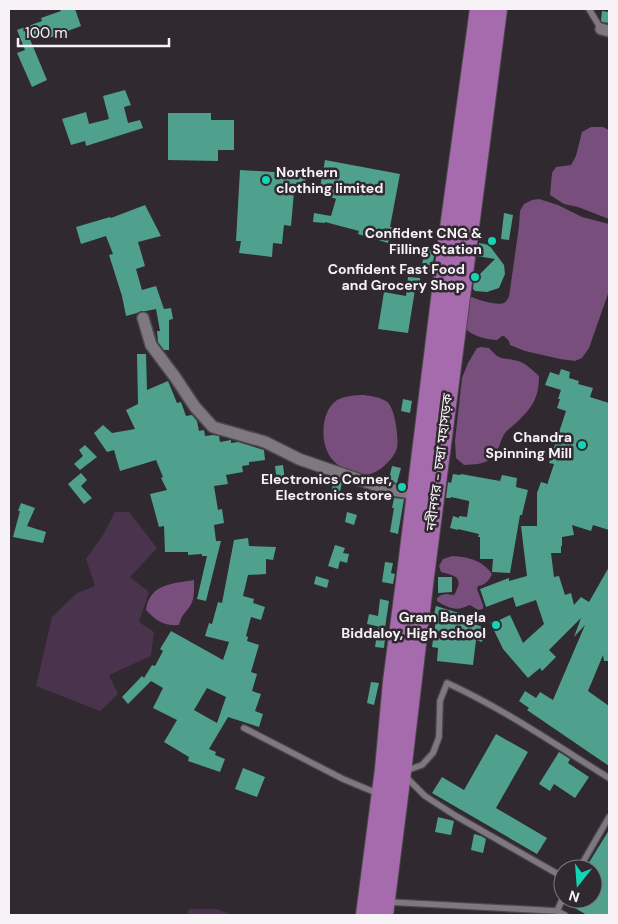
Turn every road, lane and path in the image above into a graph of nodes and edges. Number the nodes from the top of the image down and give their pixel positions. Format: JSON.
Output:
{"nodes":[{"id":1,"x":480,"y":9,"type":"edge"},
{"id":2,"x":497,"y":9,"type":"edge"},
{"id":3,"x":589,"y":9,"type":"edge"},
{"id":4,"x":605,"y":30,"type":"edge"},
{"id":5,"x":143,"y":318,"type":"dead end"},
{"id":6,"x":417,"y":494,"type":"junction"},
{"id":7,"x":244,"y":728,"type":"dead end"},
{"id":8,"x":402,"y":772,"type":"junction"},
{"id":9,"x":609,"y":778,"type":"edge"},
{"id":10,"x":381,"y":795,"type":"junction"},
{"id":11,"x":609,"y":817,"type":"edge"},
{"id":12,"x":585,"y":859,"type":"edge"},
{"id":13,"x":553,"y":871,"type":"edge"},
{"id":14,"x":383,"y":908,"type":"edge"},
{"id":15,"x":557,"y":911,"type":"joint"},
{"id":16,"x":366,"y":915,"type":"edge"},
{"id":17,"x":565,"y":915,"type":"edge"}],
"edges":[{"from":1,"to":6,"type":"highway","name":"নবীনগর - চন্দ্রা মহাসড়ক"},
{"from":2,"to":8,"type":"highway","name":"নবীনগর - চন্দ্রা মহাসড়ক"},
{"from":3,"to":4,"type":"lane"},
{"from":5,"to":6,"type":"street"},
{"from":6,"to":10,"type":"highway","name":"নবীনগর - চন্দ্রা মহাসড়ক"},
{"from":7,"to":10,"type":"lane"},
{"from":8,"to":9,"type":"lane"},
{"from":8,"to":13,"type":"lane"},
{"from":8,"to":14,"type":"highway","name":"নবীনগর - চন্দ্রা মহাসড়ক"},
{"from":10,"to":16,"type":"highway","name":"নবীনগর - চন্দ্রা মহাসড়ক"},
{"from":11,"to":12,"type":"lane"},
{"from":14,"to":15,"type":"lane"},
{"from":15,"to":17,"type":"lane"}]}
